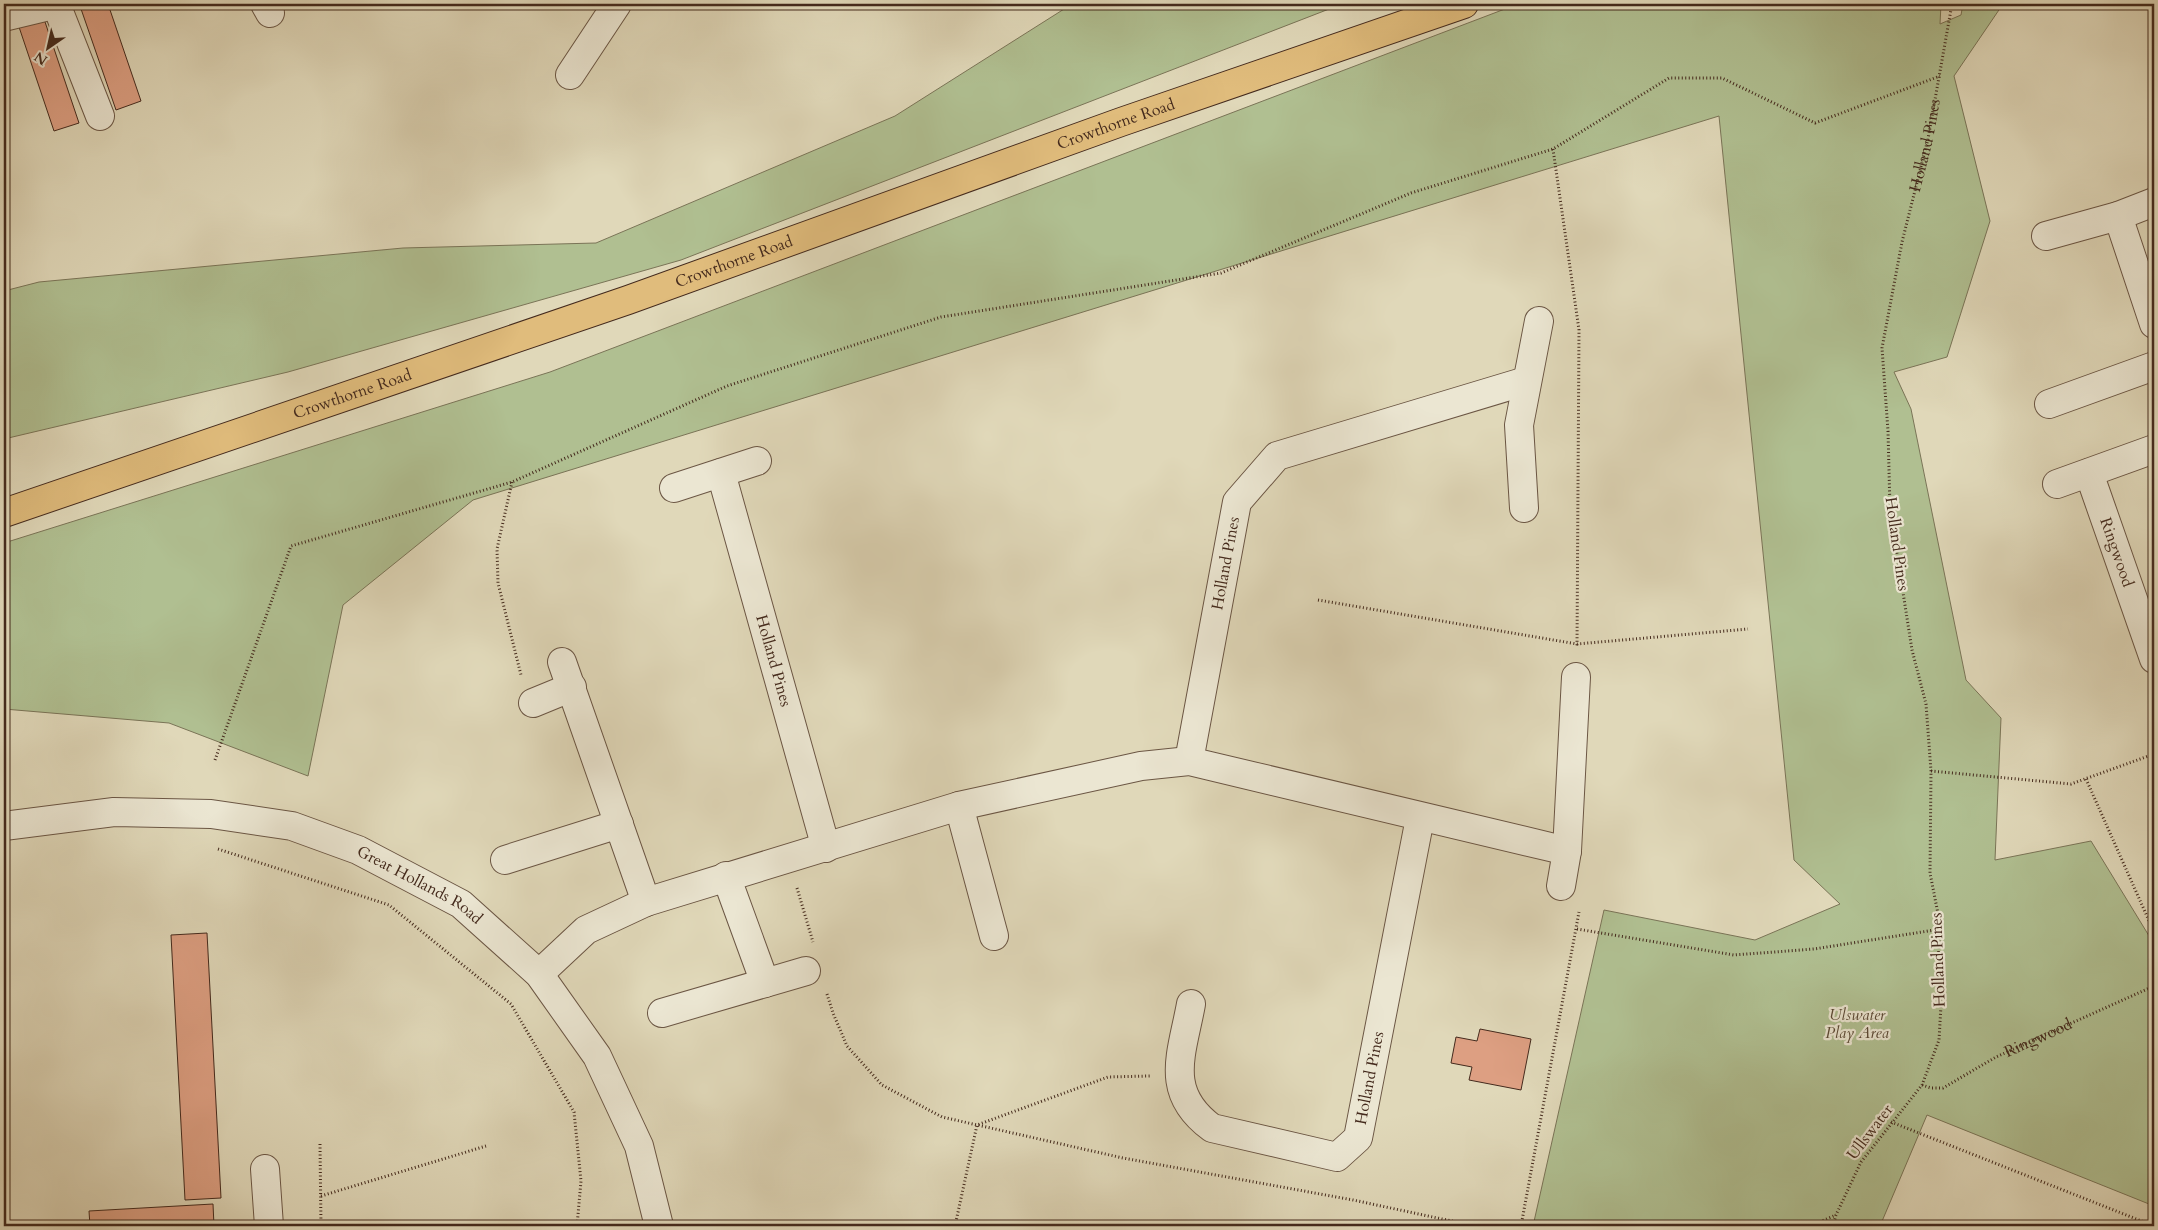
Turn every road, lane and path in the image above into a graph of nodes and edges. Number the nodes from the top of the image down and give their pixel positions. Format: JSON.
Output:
{"nodes":[{"id":1,"x":57,"y":4,"type":"edge"},
{"id":2,"x":617,"y":4,"type":"edge"},
{"id":3,"x":1464,"y":4,"type":"edge"},
{"id":4,"x":1952,"y":4,"type":"edge"},
{"id":5,"x":4,"y":17,"type":"edge"},
{"id":6,"x":570,"y":75,"type":"dead end"},
{"id":7,"x":1940,"y":76,"type":"junction"},
{"id":8,"x":100,"y":116,"type":"dead end"},
{"id":9,"x":1553,"y":149,"type":"junction"},
{"id":10,"x":2154,"y":202,"type":"edge"},
{"id":11,"x":2118,"y":216,"type":"junction"},
{"id":12,"x":2046,"y":236,"type":"dead end"},
{"id":13,"x":1539,"y":321,"type":"dead end"},
{"id":14,"x":2154,"y":324,"type":"edge"},
{"id":15,"x":2154,"y":366,"type":"edge"},
{"id":16,"x":1526,"y":382,"type":"junction"},
{"id":17,"x":2050,"y":404,"type":"dead end"},
{"id":18,"x":2154,"y":449,"type":"edge"},
{"id":19,"x":757,"y":461,"type":"dead end"},
{"id":20,"x":721,"y":473,"type":"junction"},
{"id":21,"x":2089,"y":473,"type":"junction"},
{"id":22,"x":512,"y":482,"type":"junction"},
{"id":23,"x":2057,"y":484,"type":"dead end"},
{"id":24,"x":674,"y":488,"type":"dead end"},
{"id":25,"x":1524,"y":508,"type":"dead end"},
{"id":26,"x":4,"y":513,"type":"edge"},
{"id":27,"x":1318,"y":600,"type":"dead end"},
{"id":28,"x":1748,"y":629,"type":"dead end"},
{"id":29,"x":1577,"y":644,"type":"junction"},
{"id":30,"x":2154,"y":659,"type":"edge"},
{"id":31,"x":562,"y":662,"type":"dead end"},
{"id":32,"x":1576,"y":677,"type":"joint"},
{"id":33,"x":572,"y":688,"type":"junction"},
{"id":34,"x":532,"y":703,"type":"joint"},
{"id":35,"x":2154,"y":754,"type":"edge"},
{"id":36,"x":215,"y":760,"type":"dead end"},
{"id":37,"x":1189,"y":761,"type":"junction"},
{"id":38,"x":1931,"y":771,"type":"junction"},
{"id":39,"x":2086,"y":779,"type":"junction"},
{"id":40,"x":959,"y":806,"type":"junction"},
{"id":41,"x":1420,"y":818,"type":"junction"},
{"id":42,"x":619,"y":824,"type":"junction"},
{"id":43,"x":4,"y":826,"type":"edge"},
{"id":44,"x":214,"y":848,"type":"dead end"},
{"id":45,"x":826,"y":848,"type":"junction"},
{"id":46,"x":1567,"y":852,"type":"junction"},
{"id":47,"x":789,"y":858,"type":"junction"},
{"id":48,"x":505,"y":860,"type":"dead end"},
{"id":49,"x":726,"y":876,"type":"junction"},
{"id":50,"x":1561,"y":886,"type":"dead end"},
{"id":51,"x":646,"y":902,"type":"junction"},
{"id":52,"x":1579,"y":909,"type":"dead end"},
{"id":53,"x":1577,"y":929,"type":"junction"},
{"id":54,"x":1941,"y":930,"type":"junction"},
{"id":55,"x":2154,"y":932,"type":"edge"},
{"id":56,"x":994,"y":936,"type":"dead end"},
{"id":57,"x":815,"y":969,"type":"junction"},
{"id":58,"x":539,"y":974,"type":"junction"},
{"id":59,"x":765,"y":983,"type":"junction"},
{"id":60,"x":2154,"y":986,"type":"edge"},
{"id":61,"x":1191,"y":1004,"type":"dead end"},
{"id":62,"x":662,"y":1013,"type":"dead end"},
{"id":63,"x":1178,"y":1075,"type":"junction"},
{"id":64,"x":1922,"y":1085,"type":"junction"},
{"id":65,"x":1891,"y":1122,"type":"junction"},
{"id":66,"x":977,"y":1125,"type":"junction"},
{"id":67,"x":320,"y":1144,"type":"dead end"},
{"id":68,"x":486,"y":1146,"type":"dead end"},
{"id":69,"x":265,"y":1168,"type":"dead end"},
{"id":70,"x":321,"y":1196,"type":"junction"},
{"id":71,"x":1836,"y":1215,"type":"junction"},
{"id":72,"x":268,"y":1226,"type":"edge"},
{"id":73,"x":322,"y":1226,"type":"edge"},
{"id":74,"x":577,"y":1226,"type":"edge"},
{"id":75,"x":659,"y":1226,"type":"edge"},
{"id":76,"x":955,"y":1226,"type":"edge"},
{"id":77,"x":1475,"y":1226,"type":"edge"},
{"id":78,"x":1521,"y":1226,"type":"edge"},
{"id":79,"x":1810,"y":1226,"type":"edge"},
{"id":80,"x":1834,"y":1226,"type":"edge"},
{"id":81,"x":2154,"y":1226,"type":"edge"}],
"edges":[{"from":1,"to":5,"type":"street"},
{"from":1,"to":8,"type":"street"},
{"from":2,"to":6,"type":"street"},
{"from":3,"to":26,"type":"main road","name":"Crowthorne Road"},
{"from":4,"to":7,"type":"path","name":"Holland Pines"},
{"from":7,"to":9,"type":"path"},
{"from":7,"to":38,"type":"path","name":"Holland Pines"},
{"from":9,"to":22,"type":"path"},
{"from":9,"to":29,"type":"path"},
{"from":10,"to":11,"type":"street"},
{"from":11,"to":12,"type":"street"},
{"from":11,"to":14,"type":"street"},
{"from":13,"to":16,"type":"street"},
{"from":15,"to":17,"type":"street"},
{"from":16,"to":25,"type":"street"},
{"from":16,"to":37,"type":"street","name":"Holland Pines"},
{"from":18,"to":21,"type":"street"},
{"from":19,"to":20,"type":"street"},
{"from":20,"to":24,"type":"street"},
{"from":20,"to":45,"type":"street","name":"Holland Pines"},
{"from":21,"to":23,"type":"street"},
{"from":21,"to":30,"type":"street","name":"Ringwood"},
{"from":22,"to":34,"type":"path"},
{"from":22,"to":36,"type":"path"},
{"from":27,"to":29,"type":"path"},
{"from":28,"to":29,"type":"path"},
{"from":29,"to":32,"type":"path"},
{"from":31,"to":33,"type":"street"},
{"from":32,"to":46,"type":"street"},
{"from":33,"to":34,"type":"street"},
{"from":33,"to":42,"type":"street"},
{"from":35,"to":39,"type":"path"},
{"from":37,"to":40,"type":"street"},
{"from":37,"to":41,"type":"street"},
{"from":38,"to":39,"type":"path"},
{"from":38,"to":54,"type":"path","name":"Holland Pines"},
{"from":39,"to":55,"type":"path"},
{"from":40,"to":45,"type":"street"},
{"from":40,"to":56,"type":"street"},
{"from":41,"to":46,"type":"street"},
{"from":41,"to":63,"type":"street","name":"Holland Pines"},
{"from":42,"to":48,"type":"street"},
{"from":42,"to":51,"type":"street"},
{"from":43,"to":58,"type":"street","name":"Great Hollands Road"},
{"from":44,"to":74,"type":"path"},
{"from":45,"to":47,"type":"street"},
{"from":46,"to":50,"type":"street"},
{"from":47,"to":49,"type":"street"},
{"from":47,"to":57,"type":"path"},
{"from":49,"to":51,"type":"street"},
{"from":49,"to":59,"type":"street"},
{"from":51,"to":58,"type":"street"},
{"from":52,"to":53,"type":"path"},
{"from":53,"to":54,"type":"path"},
{"from":53,"to":78,"type":"path"},
{"from":54,"to":64,"type":"path","name":"Holland Pines"},
{"from":57,"to":59,"type":"street"},
{"from":57,"to":66,"type":"path"},
{"from":58,"to":75,"type":"street","name":"Great Hollands Road"},
{"from":59,"to":62,"type":"street"},
{"from":60,"to":64,"type":"path","name":"Ringwood"},
{"from":61,"to":63,"type":"street","name":"Holland Pines"},
{"from":63,"to":66,"type":"path"},
{"from":64,"to":65,"type":"path","name":"Ullswater"},
{"from":65,"to":71,"type":"path","name":"Ullswater"},
{"from":65,"to":81,"type":"path"},
{"from":66,"to":76,"type":"path"},
{"from":66,"to":77,"type":"path"},
{"from":67,"to":70,"type":"path"},
{"from":68,"to":70,"type":"path"},
{"from":69,"to":72,"type":"street"},
{"from":70,"to":73,"type":"path"},
{"from":71,"to":79,"type":"path"},
{"from":71,"to":80,"type":"path","name":"Ullswater"}]}
